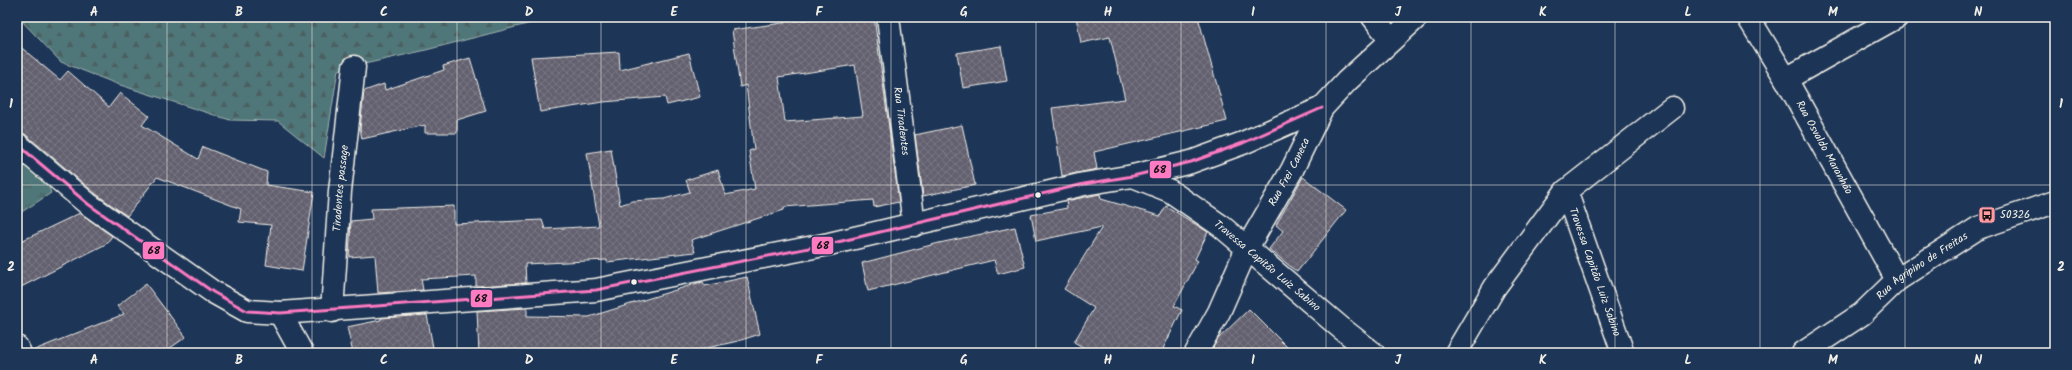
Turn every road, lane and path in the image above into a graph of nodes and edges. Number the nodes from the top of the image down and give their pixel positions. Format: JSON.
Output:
{"nodes":[{"id":1,"x":888,"y":17,"type":"edge"},
{"id":2,"x":1373,"y":17,"type":"edge"},
{"id":3,"x":1417,"y":17,"type":"edge"},
{"id":4,"x":1748,"y":17,"type":"edge"},
{"id":5,"x":1897,"y":17,"type":"edge"},
{"id":6,"x":1391,"y":40,"type":"junction"},
{"id":7,"x":354,"y":67,"type":"dead end"},
{"id":8,"x":1786,"y":79,"type":"junction"},
{"id":9,"x":1322,"y":108,"type":"junction"},
{"id":10,"x":1672,"y":108,"type":"dead end"},
{"id":11,"x":17,"y":144,"type":"edge"},
{"id":12,"x":1133,"y":176,"type":"junction"},
{"id":13,"x":1566,"y":191,"type":"junction"},
{"id":14,"x":2055,"y":202,"type":"edge"},
{"id":15,"x":914,"y":225,"type":"junction"},
{"id":16,"x":1247,"y":248,"type":"junction"},
{"id":17,"x":1897,"y":280,"type":"junction"},
{"id":18,"x":332,"y":310,"type":"junction"},
{"id":19,"x":280,"y":313,"type":"junction"},
{"id":20,"x":17,"y":347,"type":"edge"},
{"id":21,"x":20,"y":353,"type":"edge"},
{"id":22,"x":302,"y":353,"type":"edge"},
{"id":23,"x":1196,"y":353,"type":"edge"},
{"id":24,"x":1373,"y":353,"type":"edge"},
{"id":25,"x":1456,"y":353,"type":"edge"},
{"id":26,"x":1623,"y":353,"type":"edge"},
{"id":27,"x":1803,"y":353,"type":"edge"}],
"edges":[{"from":1,"to":15,"type":"street","name":"Rua Tiradentes"},
{"from":2,"to":6,"type":"street"},
{"from":3,"to":6,"type":"street","name":"Rua Frei Caneca"},
{"from":4,"to":8,"type":"street","name":"Rua Osvaldo Maranhão"},
{"from":5,"to":8,"type":"street"},
{"from":6,"to":9,"type":"street","name":"Rua Frei Caneca"},
{"from":7,"to":18,"type":"street","name":"Tiradentes passage"},
{"from":8,"to":17,"type":"street","name":"Rua Osvaldo Maranhão"},
{"from":9,"to":12,"type":"street"},
{"from":9,"to":16,"type":"street","name":"Rua Frei Caneca"},
{"from":10,"to":13,"type":"street"},
{"from":11,"to":19,"type":"street"},
{"from":12,"to":15,"type":"street"},
{"from":12,"to":16,"type":"street","name":"Travessa Capitão Luiz Sabino"},
{"from":13,"to":25,"type":"street"},
{"from":13,"to":26,"type":"street","name":"Travessa Capitão Luiz Sabino"},
{"from":14,"to":17,"type":"street","name":"Rua Agripino de Freitas"},
{"from":15,"to":18,"type":"street"},
{"from":16,"to":23,"type":"street","name":"Rua Frei Caneca"},
{"from":16,"to":24,"type":"street","name":"Travessa Capitão Luiz Sabino"},
{"from":17,"to":27,"type":"street","name":"Rua Agripino de Freitas"},
{"from":18,"to":19,"type":"street"},
{"from":19,"to":22,"type":"street"},
{"from":20,"to":21,"type":"street"}]}
